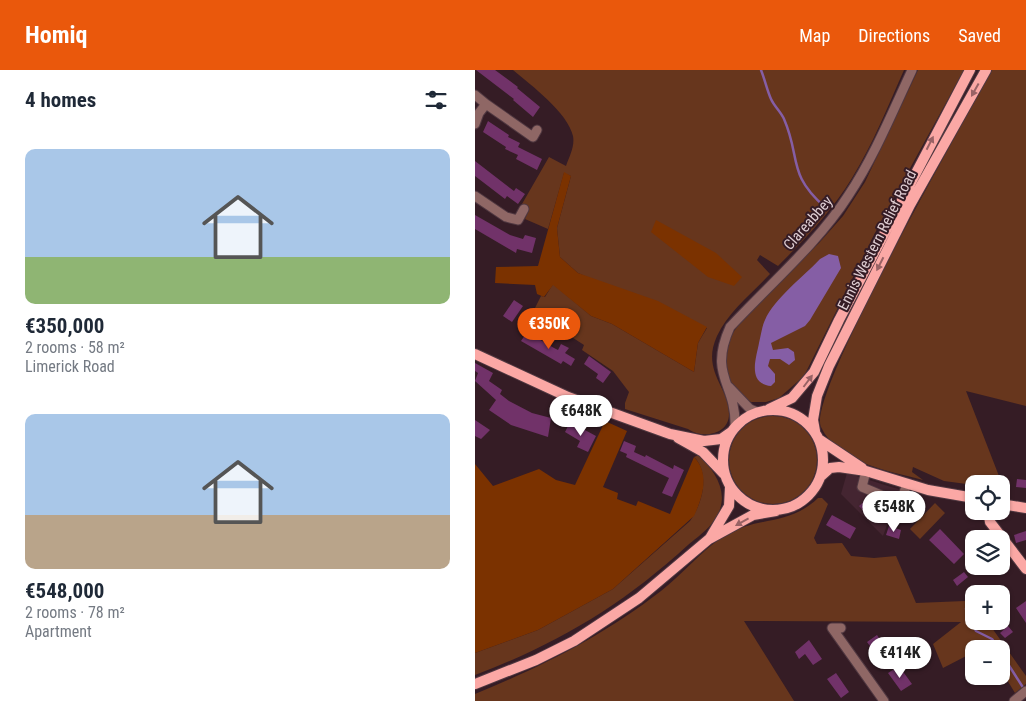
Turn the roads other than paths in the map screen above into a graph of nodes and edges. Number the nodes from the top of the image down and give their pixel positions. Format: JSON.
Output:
{"nodes":[{"id":1,"x":912,"y":70,"type":"edge"},
{"id":2,"x":970,"y":70,"type":"edge"},
{"id":3,"x":986,"y":70,"type":"edge"},
{"id":4,"x":475,"y":95,"type":"edge"},
{"id":5,"x":486,"y":104,"type":"junction"},
{"id":6,"x":475,"y":124,"type":"edge"},
{"id":7,"x":537,"y":130,"type":"dead end"},
{"id":8,"x":475,"y":196,"type":"edge"},
{"id":9,"x":524,"y":209,"type":"dead end"},
{"id":10,"x":475,"y":354,"type":"edge"},
{"id":11,"x":725,"y":383,"type":"junction"},
{"id":12,"x":769,"y":409,"type":"junction"},
{"id":13,"x":757,"y":412,"type":"junction"},
{"id":14,"x":733,"y":429,"type":"junction"},
{"id":15,"x":671,"y":434,"type":"junction"},
{"id":16,"x":817,"y":435,"type":"junction"},
{"id":17,"x":866,"y":471,"type":"junction"},
{"id":18,"x":724,"y":474,"type":"junction"},
{"id":19,"x":820,"y":477,"type":"junction"},
{"id":20,"x":907,"y":484,"type":"junction"},
{"id":21,"x":730,"y":487,"type":"junction"},
{"id":22,"x":965,"y":496,"type":"edge"},
{"id":23,"x":1010,"y":505,"type":"edge"},
{"id":24,"x":1026,"y":508,"type":"edge"},
{"id":25,"x":776,"y":511,"type":"junction"},
{"id":26,"x":990,"y":520,"type":"edge"},
{"id":27,"x":709,"y":539,"type":"junction"},
{"id":28,"x":1026,"y":569,"type":"edge"},
{"id":29,"x":841,"y":628,"type":"dead end"},
{"id":30,"x":475,"y":684,"type":"edge"},
{"id":31,"x":884,"y":701,"type":"edge"}],
"edges":[{"from":1,"to":11,"type":"street","name":"Clareabbey"},
{"from":12,"to":2,"type":"main road","name":"Ennis Western Relief Road","one_way":true},
{"from":3,"to":16,"type":"main road","name":"Ennis Western Relief Road","one_way":true},
{"from":4,"to":5,"type":"street"},
{"from":5,"to":6,"type":"street"},
{"from":5,"to":7,"type":"street"},
{"from":8,"to":9,"type":"street"},
{"from":10,"to":15,"type":"main road"},
{"from":11,"to":13,"type":"street"},
{"from":11,"to":14,"type":"street","name":"Clareabbey"},
{"from":12,"to":13,"type":"main road"},
{"from":12,"to":16,"type":"main road"},
{"from":13,"to":14,"type":"main road"},
{"from":14,"to":15,"type":"main road"},
{"from":14,"to":18,"type":"main road"},
{"from":15,"to":18,"type":"main road"},
{"from":16,"to":17,"type":"main road"},
{"from":16,"to":19,"type":"main road"},
{"from":17,"to":19,"type":"main road"},
{"from":17,"to":20,"type":"main road"},
{"from":17,"to":20,"type":"street"},
{"from":18,"to":21,"type":"main road"},
{"from":19,"to":25,"type":"main road"},
{"from":20,"to":22,"type":"main road"},
{"from":21,"to":25,"type":"main road"},
{"from":21,"to":27,"type":"main road"},
{"from":23,"to":24,"type":"main road"},
{"from":25,"to":27,"type":"main road","one_way":true},
{"from":26,"to":28,"type":"main road"},
{"from":27,"to":30,"type":"main road"},
{"from":29,"to":31,"type":"street"}]}
